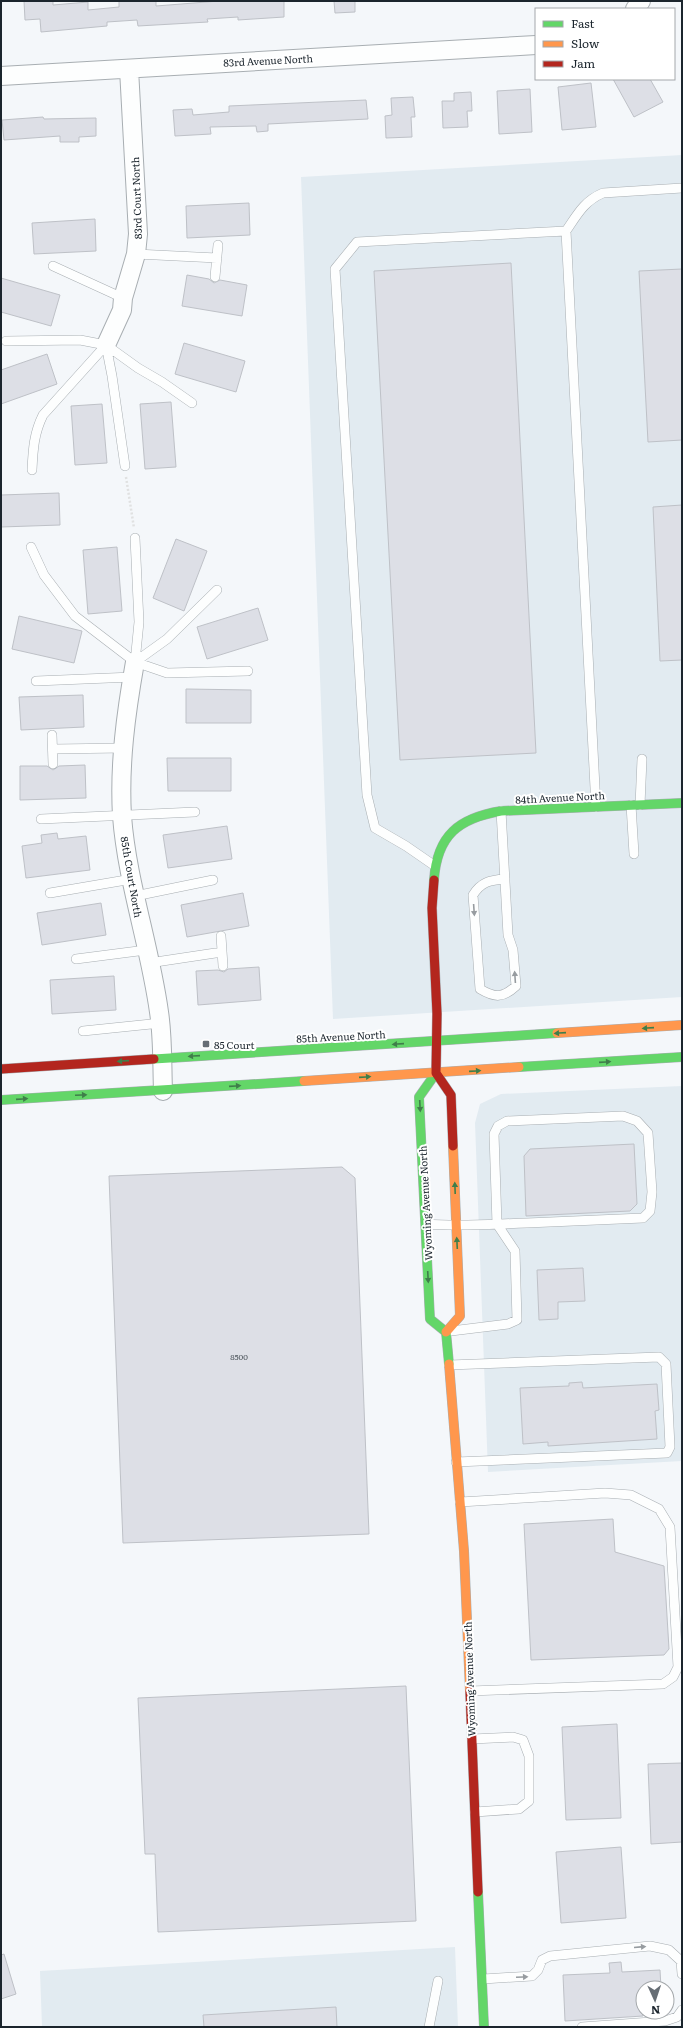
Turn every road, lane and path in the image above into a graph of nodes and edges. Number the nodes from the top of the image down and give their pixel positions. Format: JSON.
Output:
{"nodes":[{"id":1,"x":535,"y":45,"type":"edge"},
{"id":2,"x":130,"y":68,"type":"junction"},
{"id":3,"x":1,"y":76,"type":"edge"},
{"id":4,"x":682,"y":188,"type":"edge"},
{"id":5,"x":566,"y":231,"type":"junction"},
{"id":6,"x":218,"y":245,"type":"dead end"},
{"id":7,"x":136,"y":254,"type":"junction"},
{"id":8,"x":217,"y":258,"type":"junction"},
{"id":9,"x":53,"y":266,"type":"dead end"},
{"id":10,"x":215,"y":277,"type":"dead end"},
{"id":11,"x":123,"y":298,"type":"junction"},
{"id":12,"x":6,"y":341,"type":"dead end"},
{"id":13,"x":106,"y":345,"type":"junction"},
{"id":14,"x":192,"y":403,"type":"dead end"},
{"id":15,"x":125,"y":466,"type":"joint"},
{"id":16,"x":32,"y":470,"type":"dead end"},
{"id":17,"x":136,"y":538,"type":"joint"},
{"id":18,"x":30,"y":547,"type":"dead end"},
{"id":19,"x":217,"y":590,"type":"dead end"},
{"id":20,"x":134,"y":669,"type":"junction"},
{"id":21,"x":248,"y":671,"type":"dead end"},
{"id":22,"x":36,"y":681,"type":"dead end"},
{"id":23,"x":52,"y":735,"type":"dead end"},
{"id":24,"x":123,"y":748,"type":"junction"},
{"id":25,"x":52,"y":749,"type":"junction"},
{"id":26,"x":642,"y":759,"type":"dead end"},
{"id":27,"x":54,"y":764,"type":"dead end"},
{"id":28,"x":682,"y":803,"type":"edge"},
{"id":29,"x":635,"y":805,"type":"junction"},
{"id":30,"x":596,"y":807,"type":"junction"},
{"id":31,"x":501,"y":811,"type":"junction"},
{"id":32,"x":195,"y":812,"type":"dead end"},
{"id":33,"x":122,"y":815,"type":"junction"},
{"id":34,"x":42,"y":819,"type":"dead end"},
{"id":35,"x":634,"y":854,"type":"dead end"},
{"id":36,"x":435,"y":866,"type":"junction"},
{"id":37,"x":505,"y":879,"type":"junction"},
{"id":38,"x":213,"y":880,"type":"dead end"},
{"id":39,"x":134,"y":888,"type":"junction"},
{"id":40,"x":50,"y":893,"type":"dead end"},
{"id":41,"x":221,"y":936,"type":"dead end"},
{"id":42,"x":222,"y":952,"type":"junction"},
{"id":43,"x":148,"y":957,"type":"junction"},
{"id":44,"x":76,"y":959,"type":"dead end"},
{"id":45,"x":223,"y":966,"type":"dead end"},
{"id":46,"x":161,"y":1023,"type":"junction"},
{"id":47,"x":682,"y":1025,"type":"edge"},
{"id":48,"x":83,"y":1031,"type":"dead end"},
{"id":49,"x":437,"y":1041,"type":"junction"},
{"id":50,"x":682,"y":1057,"type":"edge"},
{"id":51,"x":162,"y":1058,"type":"junction"},
{"id":52,"x":1,"y":1069,"type":"edge"},
{"id":53,"x":436,"y":1073,"type":"junction"},
{"id":54,"x":163,"y":1091,"type":"junction"},
{"id":55,"x":1,"y":1100,"type":"edge"},
{"id":56,"x":426,"y":1224,"type":"junction"},
{"id":57,"x":497,"y":1224,"type":"junction"},
{"id":58,"x":456,"y":1227,"type":"junction"},
{"id":59,"x":446,"y":1332,"type":"junction"},
{"id":60,"x":449,"y":1366,"type":"junction"},
{"id":61,"x":456,"y":1462,"type":"junction"},
{"id":62,"x":459,"y":1502,"type":"junction"},
{"id":63,"x":470,"y":1691,"type":"junction"},
{"id":64,"x":472,"y":1739,"type":"junction"},
{"id":65,"x":475,"y":1812,"type":"junction"},
{"id":66,"x":682,"y":1974,"type":"edge"},
{"id":67,"x":483,"y":1979,"type":"junction"},
{"id":68,"x":438,"y":1981,"type":"dead end"},
{"id":69,"x":682,"y":2010,"type":"edge"},
{"id":70,"x":429,"y":2027,"type":"edge"},
{"id":71,"x":484,"y":2027,"type":"edge"},
{"id":72,"x":582,"y":2027,"type":"edge"}],
"edges":[{"from":1,"to":2,"type":"street","name":"83rd Avenue North"},
{"from":2,"to":3,"type":"street","name":"83rd Avenue North"},
{"from":2,"to":7,"type":"street","name":"83rd Court North"},
{"from":4,"to":5,"type":"lane"},
{"from":5,"to":30,"type":"lane"},
{"from":5,"to":36,"type":"lane"},
{"from":6,"to":8,"type":"lane"},
{"from":7,"to":8,"type":"lane"},
{"from":7,"to":11,"type":"street","name":"83rd Court North"},
{"from":8,"to":10,"type":"lane"},
{"from":9,"to":11,"type":"lane"},
{"from":11,"to":13,"type":"street","name":"83rd Court North"},
{"from":12,"to":13,"type":"lane"},
{"from":13,"to":14,"type":"lane"},
{"from":13,"to":15,"type":"lane"},
{"from":13,"to":16,"type":"lane"},
{"from":15,"to":17,"type":"path"},
{"from":17,"to":20,"type":"lane"},
{"from":18,"to":20,"type":"lane"},
{"from":19,"to":20,"type":"lane"},
{"from":20,"to":21,"type":"lane"},
{"from":20,"to":22,"type":"lane"},
{"from":20,"to":24,"type":"street","name":"85th Court North"},
{"from":23,"to":25,"type":"lane"},
{"from":24,"to":25,"type":"lane"},
{"from":24,"to":33,"type":"street","name":"85th Court North"},
{"from":25,"to":27,"type":"lane"},
{"from":26,"to":29,"type":"lane"},
{"from":28,"to":29,"type":"street","name":"84th Avenue North"},
{"from":29,"to":30,"type":"street","name":"84th Avenue North"},
{"from":29,"to":35,"type":"lane"},
{"from":30,"to":31,"type":"street","name":"84th Avenue North"},
{"from":31,"to":36,"type":"street","name":"84th Avenue North"},
{"from":31,"to":37,"type":"lane"},
{"from":32,"to":33,"type":"lane"},
{"from":33,"to":34,"type":"lane"},
{"from":33,"to":39,"type":"street","name":"85th Court North"},
{"from":36,"to":49,"type":"street"},
{"from":37,"to":37,"type":"lane","one_way":true},
{"from":38,"to":39,"type":"lane"},
{"from":39,"to":40,"type":"lane"},
{"from":39,"to":43,"type":"street","name":"85th Court North"},
{"from":41,"to":42,"type":"lane"},
{"from":42,"to":43,"type":"lane"},
{"from":42,"to":45,"type":"lane"},
{"from":43,"to":44,"type":"lane"},
{"from":43,"to":46,"type":"street","name":"85th Court North"},
{"from":46,"to":48,"type":"lane"},
{"from":46,"to":51,"type":"street","name":"85th Court North"},
{"from":47,"to":49,"type":"street","name":"85th Avenue North","one_way":true},
{"from":49,"to":51,"type":"street","name":"85th Avenue North","one_way":true},
{"from":49,"to":53,"type":"street"},
{"from":53,"to":50,"type":"street","one_way":true},
{"from":51,"to":52,"type":"street","name":"85th Avenue North","one_way":true},
{"from":51,"to":54,"type":"street","name":"85th Court North"},
{"from":54,"to":53,"type":"street","one_way":true},
{"from":53,"to":56,"type":"street","name":"Wyoming Avenue North","one_way":true},
{"from":58,"to":53,"type":"street","one_way":true},
{"from":55,"to":54,"type":"street","one_way":true},
{"from":56,"to":58,"type":"lane"},
{"from":56,"to":59,"type":"street","name":"Wyoming Avenue North","one_way":true},
{"from":57,"to":57,"type":"lane"},
{"from":57,"to":58,"type":"lane"},
{"from":57,"to":59,"type":"lane"},
{"from":59,"to":58,"type":"street","one_way":true},
{"from":59,"to":60,"type":"street","name":"Wyoming Avenue North"},
{"from":60,"to":61,"type":"street","name":"Wyoming Avenue North"},
{"from":60,"to":61,"type":"lane"},
{"from":61,"to":62,"type":"street","name":"Wyoming Avenue North"},
{"from":62,"to":63,"type":"street","name":"Wyoming Avenue North"},
{"from":62,"to":63,"type":"lane"},
{"from":63,"to":64,"type":"street","name":"Wyoming Avenue North"},
{"from":64,"to":65,"type":"street","name":"Wyoming Avenue North"},
{"from":64,"to":65,"type":"lane"},
{"from":65,"to":67,"type":"street","name":"Wyoming Avenue North"},
{"from":67,"to":66,"type":"lane","one_way":true},
{"from":67,"to":71,"type":"street","name":"Wyoming Avenue North"},
{"from":68,"to":70,"type":"lane"},
{"from":69,"to":72,"type":"lane"}]}
